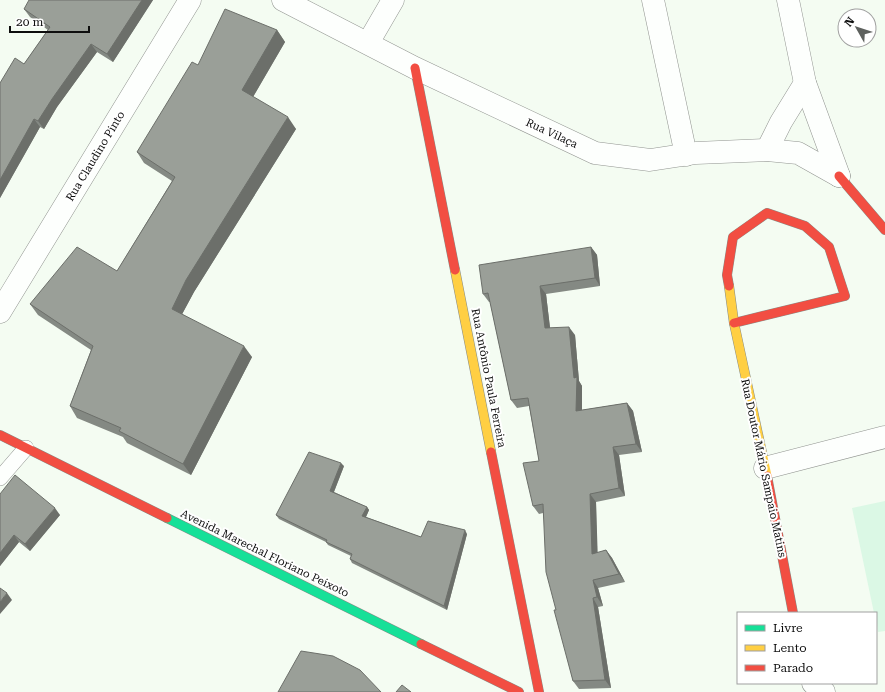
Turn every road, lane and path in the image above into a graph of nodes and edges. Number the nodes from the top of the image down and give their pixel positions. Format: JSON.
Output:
{"nodes":[{"id":1,"x":190,"y":0,"type":"edge"},
{"id":2,"x":283,"y":0,"type":"edge"},
{"id":3,"x":393,"y":0,"type":"edge"},
{"id":4,"x":653,"y":0,"type":"edge"},
{"id":5,"x":788,"y":0,"type":"edge"},
{"id":6,"x":368,"y":43,"type":"junction"},
{"id":7,"x":416,"y":68,"type":"junction"},
{"id":8,"x":806,"y":83,"type":"junction"},
{"id":9,"x":767,"y":150,"type":"junction"},
{"id":10,"x":686,"y":155,"type":"junction"},
{"id":11,"x":839,"y":176,"type":"junction"},
{"id":12,"x":885,"y":230,"type":"edge"},
{"id":13,"x":0,"y":312,"type":"edge"},
{"id":14,"x":734,"y":323,"type":"junction"},
{"id":15,"x":0,"y":435,"type":"edge"},
{"id":16,"x":885,"y":436,"type":"edge"},
{"id":17,"x":26,"y":448,"type":"junction"},
{"id":18,"x":765,"y":468,"type":"junction"},
{"id":19,"x":0,"y":478,"type":"edge"},
{"id":20,"x":793,"y":612,"type":"edge"},
{"id":21,"x":814,"y":684,"type":"edge"},
{"id":22,"x":519,"y":692,"type":"edge"},
{"id":23,"x":539,"y":692,"type":"edge"},
{"id":24,"x":824,"y":692,"type":"edge"}],
"edges":[{"from":1,"to":13,"type":"street","name":"Rua Claudino Pinto"},
{"from":2,"to":6,"type":"street","name":"Rua Vilaça"},
{"from":3,"to":6,"type":"street"},
{"from":4,"to":10,"type":"street"},
{"from":5,"to":8,"type":"street"},
{"from":6,"to":7,"type":"street","name":"Rua Vilaça"},
{"from":7,"to":10,"type":"street","name":"Rua Vilaça"},
{"from":7,"to":23,"type":"main road","name":"Rua Antônio Paula Ferreira"},
{"from":8,"to":9,"type":"street"},
{"from":8,"to":11,"type":"street"},
{"from":9,"to":10,"type":"street","name":"Rua Vilaça"},
{"from":9,"to":11,"type":"street","name":"Rua Vilaça"},
{"from":11,"to":12,"type":"main road"},
{"from":14,"to":14,"type":"main road","name":"Rua Doutor Mário Sampaio Matins"},
{"from":14,"to":18,"type":"main road","name":"Rua Doutor Mário Sampaio Matins"},
{"from":15,"to":17,"type":"main road","name":"Avenida Marechal Floriano Peixoto"},
{"from":16,"to":18,"type":"street"},
{"from":17,"to":19,"type":"lane"},
{"from":17,"to":22,"type":"main road","name":"Avenida Marechal Floriano Peixoto"},
{"from":18,"to":20,"type":"main road","name":"Rua Doutor Mário Sampaio Matins"},
{"from":21,"to":24,"type":"street"}]}
